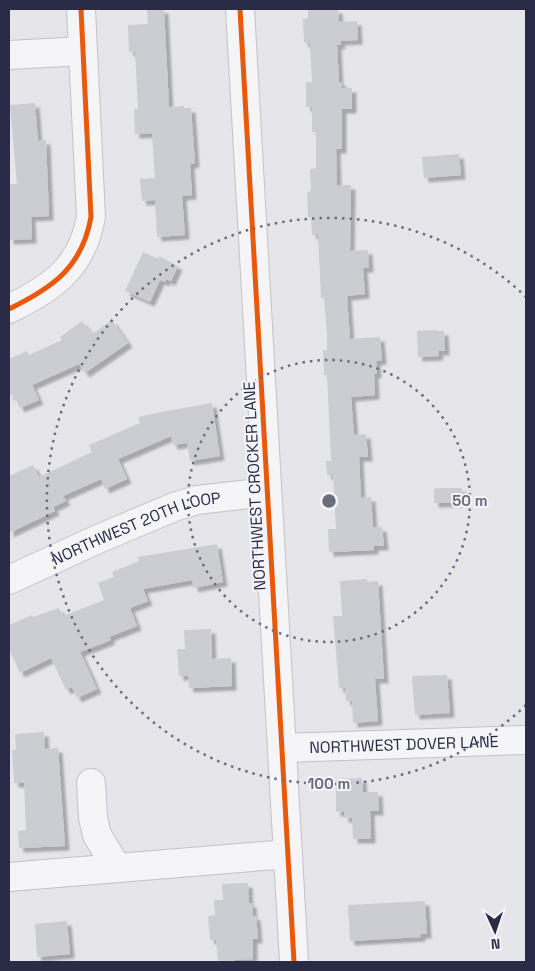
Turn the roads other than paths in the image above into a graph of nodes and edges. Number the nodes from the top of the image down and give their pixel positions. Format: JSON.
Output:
{"nodes":[{"id":1,"x":81,"y":9,"type":"edge"},
{"id":2,"x":240,"y":9,"type":"edge"},
{"id":3,"x":83,"y":51,"type":"junction"},
{"id":4,"x":9,"y":55,"type":"edge"},
{"id":5,"x":9,"y":309,"type":"edge"},
{"id":6,"x":267,"y":492,"type":"junction"},
{"id":7,"x":9,"y":580,"type":"edge"},
{"id":8,"x":526,"y":740,"type":"edge"},
{"id":9,"x":282,"y":748,"type":"junction"},
{"id":10,"x":90,"y":783,"type":"dead end"},
{"id":11,"x":288,"y":854,"type":"junction"},
{"id":12,"x":117,"y":868,"type":"junction"},
{"id":13,"x":9,"y":877,"type":"edge"},
{"id":14,"x":294,"y":962,"type":"edge"}],
"edges":[{"from":1,"to":3,"type":"street"},
{"from":2,"to":6,"type":"street","name":"NORTHWEST CROCKER LANE"},
{"from":3,"to":4,"type":"street"},
{"from":3,"to":5,"type":"street"},
{"from":6,"to":7,"type":"street","name":"NORTHWEST 20TH LOOP"},
{"from":6,"to":9,"type":"street","name":"NORTHWEST CROCKER LANE"},
{"from":8,"to":9,"type":"street","name":"NORTHWEST DOVER LANE"},
{"from":9,"to":11,"type":"street","name":"NORTHWEST CROCKER LANE"},
{"from":10,"to":12,"type":"street"},
{"from":11,"to":12,"type":"street"},
{"from":11,"to":14,"type":"street","name":"NORTHWEST CROCKER LANE"},
{"from":12,"to":13,"type":"street"}]}
